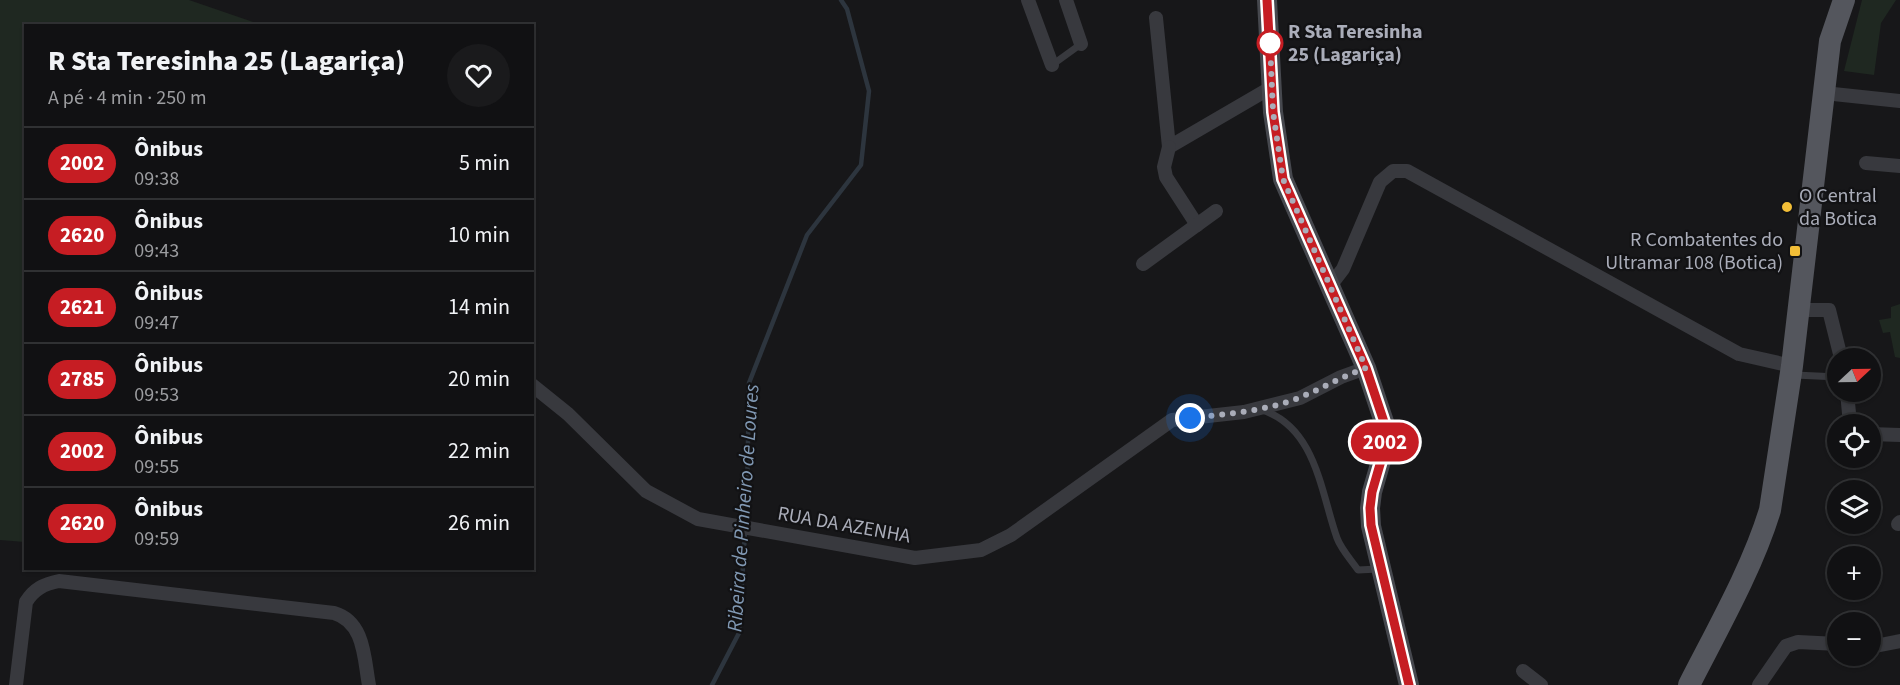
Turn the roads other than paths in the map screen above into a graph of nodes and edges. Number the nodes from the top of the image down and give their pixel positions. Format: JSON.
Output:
{"nodes":[{"id":1,"x":1028,"y":0,"type":"edge"},
{"id":2,"x":1066,"y":0,"type":"edge"},
{"id":3,"x":1267,"y":0,"type":"edge"},
{"id":4,"x":1844,"y":0,"type":"edge"},
{"id":5,"x":1156,"y":18,"type":"dead end"},
{"id":6,"x":1081,"y":44,"type":"joint"},
{"id":7,"x":1052,"y":65,"type":"joint"},
{"id":8,"x":1272,"y":87,"type":"junction"},
{"id":9,"x":1824,"y":93,"type":"junction"},
{"id":10,"x":1900,"y":101,"type":"edge"},
{"id":11,"x":1169,"y":147,"type":"junction"},
{"id":12,"x":1866,"y":164,"type":"dead end"},
{"id":13,"x":1900,"y":166,"type":"edge"},
{"id":14,"x":1216,"y":211,"type":"dead end"},
{"id":15,"x":1197,"y":225,"type":"junction"},
{"id":16,"x":1143,"y":264,"type":"dead end"},
{"id":17,"x":1330,"y":286,"type":"junction"},
{"id":18,"x":1799,"y":310,"type":"junction"},
{"id":19,"x":1838,"y":348,"type":"edge"},
{"id":20,"x":1366,"y":368,"type":"junction"},
{"id":21,"x":1792,"y":370,"type":"junction"},
{"id":22,"x":1827,"y":375,"type":"edge"},
{"id":23,"x":534,"y":387,"type":"edge"},
{"id":24,"x":1257,"y":409,"type":"junction"},
{"id":25,"x":1881,"y":434,"type":"edge"},
{"id":26,"x":1900,"y":435,"type":"edge"},
{"id":27,"x":1380,"y":568,"type":"junction"},
{"id":28,"x":1900,"y":641,"type":"edge"},
{"id":29,"x":1827,"y":643,"type":"edge"},
{"id":30,"x":1881,"y":645,"type":"edge"},
{"id":31,"x":1523,"y":670,"type":"dead end"},
{"id":32,"x":16,"y":685,"type":"edge"},
{"id":33,"x":369,"y":685,"type":"edge"},
{"id":34,"x":1408,"y":685,"type":"edge"},
{"id":35,"x":1541,"y":685,"type":"edge"},
{"id":36,"x":1689,"y":685,"type":"edge"},
{"id":37,"x":1759,"y":685,"type":"edge"}],
"edges":[{"from":1,"to":7,"type":"street"},
{"from":2,"to":6,"type":"street"},
{"from":3,"to":8,"type":"main road"},
{"from":4,"to":9,"type":"main road"},
{"from":5,"to":11,"type":"street"},
{"from":6,"to":7,"type":"lane"},
{"from":8,"to":11,"type":"street"},
{"from":8,"to":17,"type":"main road"},
{"from":9,"to":10,"type":"street"},
{"from":9,"to":18,"type":"main road"},
{"from":11,"to":15,"type":"street"},
{"from":12,"to":13,"type":"street"},
{"from":14,"to":15,"type":"street"},
{"from":15,"to":16,"type":"street"},
{"from":17,"to":20,"type":"main road"},
{"from":17,"to":21,"type":"street"},
{"from":18,"to":19,"type":"street"},
{"from":18,"to":21,"type":"main road"},
{"from":20,"to":24,"type":"street","name":"RUA DA AZENHA"},
{"from":20,"to":27,"type":"main road"},
{"from":21,"to":22,"type":"lane"},
{"from":21,"to":36,"type":"main road"},
{"from":23,"to":24,"type":"street","name":"RUA DA AZENHA"},
{"from":24,"to":27,"type":"lane"},
{"from":25,"to":26,"type":"street"},
{"from":27,"to":34,"type":"main road"},
{"from":28,"to":30,"type":"street"},
{"from":29,"to":37,"type":"street"},
{"from":31,"to":35,"type":"street"},
{"from":32,"to":33,"type":"street"}]}
